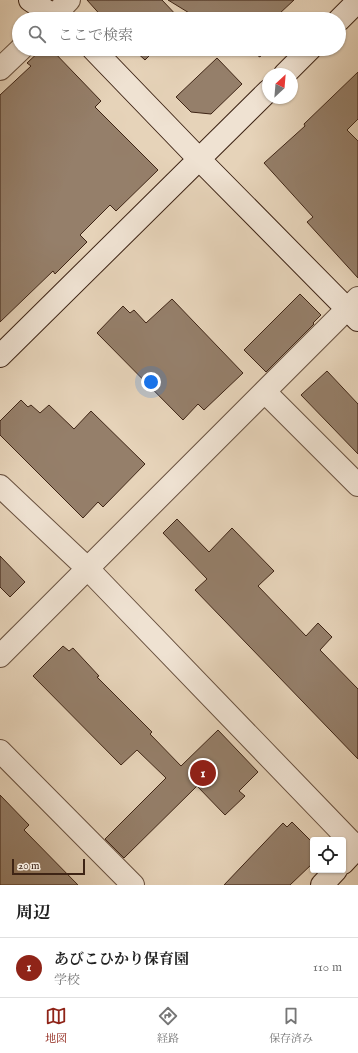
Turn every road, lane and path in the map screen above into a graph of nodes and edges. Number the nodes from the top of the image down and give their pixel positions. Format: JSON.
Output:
{"nodes":[{"id":1,"x":30,"y":0,"type":"edge"},
{"id":2,"x":358,"y":2,"type":"edge"},
{"id":3,"x":57,"y":12,"type":"edge"},
{"id":4,"x":346,"y":13,"type":"edge"},
{"id":5,"x":14,"y":56,"type":"edge"},
{"id":6,"x":100,"y":56,"type":"edge"},
{"id":7,"x":303,"y":56,"type":"edge"},
{"id":8,"x":291,"y":68,"type":"edge"},
{"id":9,"x":0,"y":69,"type":"edge"},
{"id":10,"x":262,"y":97,"type":"edge"},
{"id":11,"x":199,"y":159,"type":"junction"},
{"id":12,"x":354,"y":309,"type":"edge"},
{"id":13,"x":0,"y":356,"type":"edge"},
{"id":14,"x":265,"y":392,"type":"junction"},
{"id":15,"x":358,"y":485,"type":"edge"},
{"id":16,"x":0,"y":486,"type":"edge"},
{"id":17,"x":88,"y":569,"type":"junction"},
{"id":18,"x":0,"y":656,"type":"edge"},
{"id":19,"x":0,"y":751,"type":"edge"},
{"id":20,"x":353,"y":852,"type":"edge"},
{"id":21,"x":333,"y":873,"type":"edge"},
{"id":22,"x":133,"y":885,"type":"edge"},
{"id":23,"x":322,"y":885,"type":"edge"}],
"edges":[{"from":1,"to":3,"type":"street"},
{"from":2,"to":4,"type":"street"},
{"from":5,"to":9,"type":"street"},
{"from":6,"to":11,"type":"street"},
{"from":7,"to":8,"type":"street"},
{"from":10,"to":11,"type":"street"},
{"from":11,"to":12,"type":"street"},
{"from":11,"to":13,"type":"street"},
{"from":12,"to":14,"type":"street"},
{"from":14,"to":15,"type":"street"},
{"from":14,"to":17,"type":"street"},
{"from":16,"to":17,"type":"street"},
{"from":17,"to":18,"type":"street"},
{"from":17,"to":20,"type":"street"},
{"from":19,"to":22,"type":"street"},
{"from":21,"to":23,"type":"street"}]}
